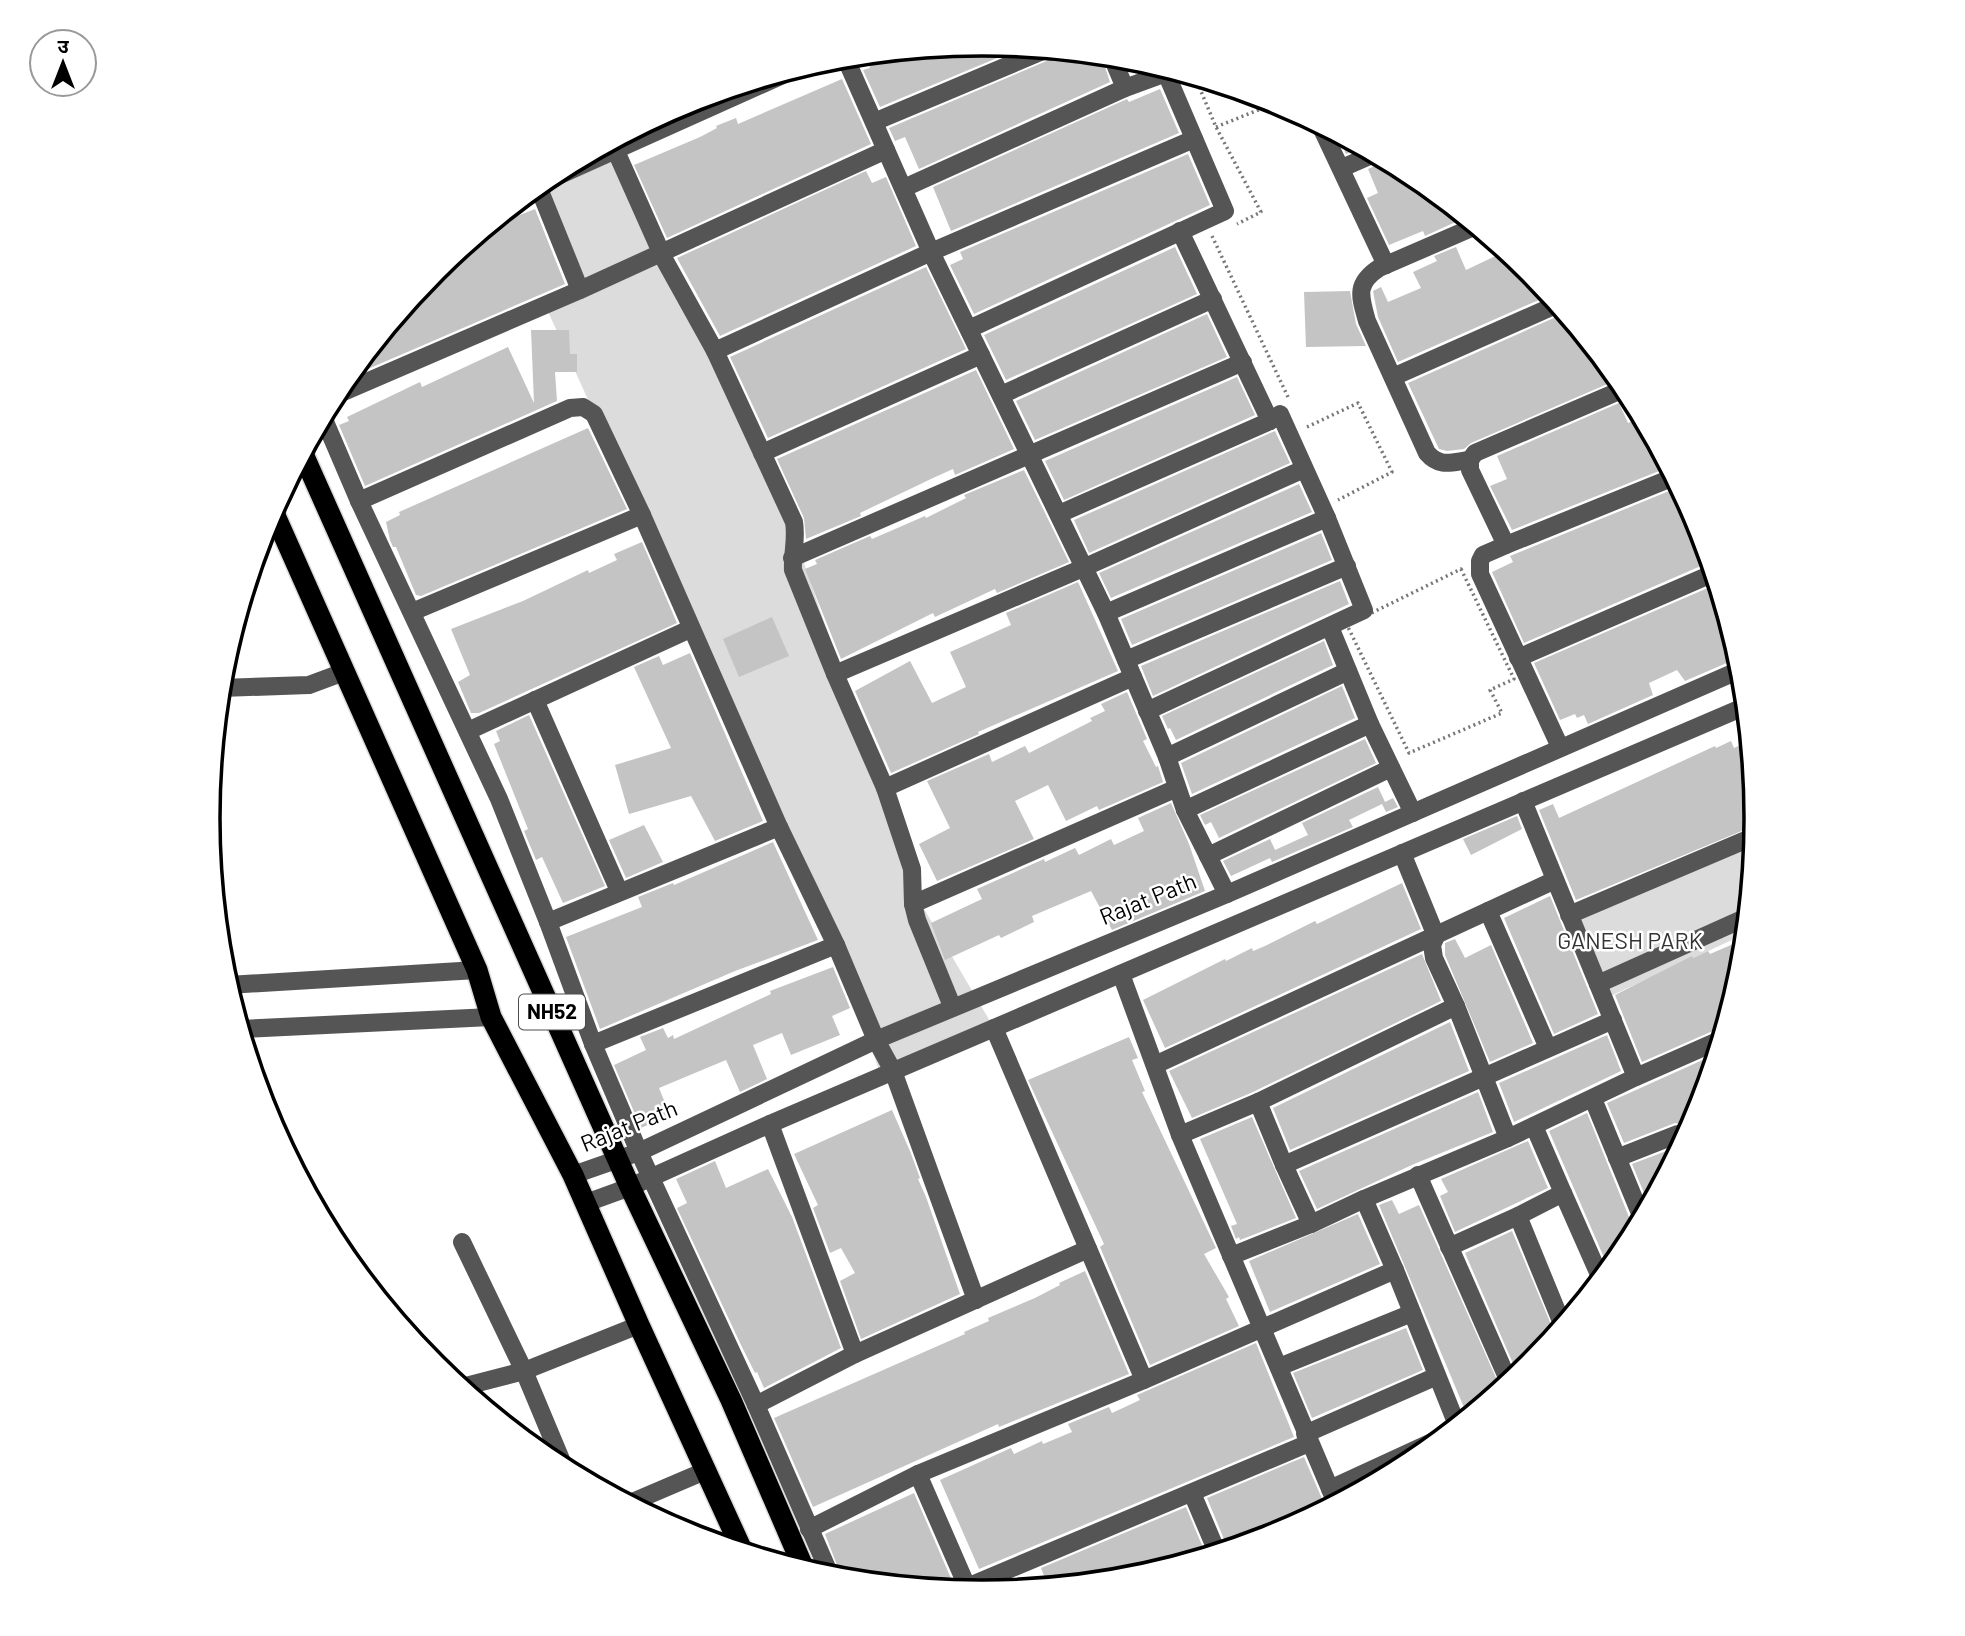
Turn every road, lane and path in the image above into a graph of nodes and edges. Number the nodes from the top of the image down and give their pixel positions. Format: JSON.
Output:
{"nodes":[{"id":1,"x":1027,"y":58,"type":"edge"},
{"id":2,"x":850,"y":68,"type":"edge"},
{"id":3,"x":1117,"y":69,"type":"edge"},
{"id":4,"x":1156,"y":77,"type":"edge"},
{"id":5,"x":1169,"y":79,"type":"edge"},
{"id":6,"x":1125,"y":88,"type":"junction"},
{"id":7,"x":1200,"y":88,"type":"edge"},
{"id":8,"x":716,"y":104,"type":"edge"},
{"id":9,"x":1262,"y":109,"type":"edge"},
{"id":10,"x":874,"y":122,"type":"junction"},
{"id":11,"x":1216,"y":127,"type":"junction"},
{"id":12,"x":637,"y":139,"type":"edge"},
{"id":13,"x":1194,"y":139,"type":"junction"},
{"id":14,"x":1327,"y":139,"type":"edge"},
{"id":15,"x":886,"y":150,"type":"junction"},
{"id":16,"x":616,"y":151,"type":"edge"},
{"id":17,"x":1364,"y":158,"type":"edge"},
{"id":18,"x":1342,"y":168,"type":"junction"},
{"id":19,"x":904,"y":188,"type":"junction"},
{"id":20,"x":544,"y":195,"type":"edge"},
{"id":21,"x":1236,"y":224,"type":"dead end"},
{"id":22,"x":1467,"y":230,"type":"edge"},
{"id":23,"x":1180,"y":231,"type":"junction"},
{"id":24,"x":1212,"y":236,"type":"dead end"},
{"id":25,"x":661,"y":251,"type":"junction"},
{"id":26,"x":932,"y":252,"type":"junction"},
{"id":27,"x":1386,"y":265,"type":"junction"},
{"id":28,"x":580,"y":290,"type":"junction"},
{"id":29,"x":1213,"y":299,"type":"junction"},
{"id":30,"x":1548,"y":308,"type":"edge"},
{"id":31,"x":969,"y":329,"type":"junction"},
{"id":32,"x":715,"y":351,"type":"junction"},
{"id":33,"x":981,"y":355,"type":"junction"},
{"id":34,"x":1243,"y":362,"type":"junction"},
{"id":35,"x":1393,"y":377,"type":"junction"},
{"id":36,"x":355,"y":387,"type":"edge"},
{"id":37,"x":1615,"y":393,"type":"edge"},
{"id":38,"x":1001,"y":395,"type":"junction"},
{"id":39,"x":1292,"y":406,"type":"dead end"},
{"id":40,"x":1270,"y":421,"type":"junction"},
{"id":41,"x":328,"y":429,"type":"edge"},
{"id":42,"x":1303,"y":429,"type":"dead end"},
{"id":43,"x":762,"y":453,"type":"junction"},
{"id":44,"x":1032,"y":456,"type":"junction"},
{"id":45,"x":1470,"y":460,"type":"junction"},
{"id":46,"x":308,"y":465,"type":"edge"},
{"id":47,"x":1304,"y":469,"type":"junction"},
{"id":48,"x":1666,"y":480,"type":"edge"},
{"id":49,"x":359,"y":501,"type":"junction"},
{"id":50,"x":1336,"y":501,"type":"dead end"},
{"id":51,"x":1059,"y":514,"type":"junction"},
{"id":52,"x":642,"y":515,"type":"junction"},
{"id":53,"x":1327,"y":518,"type":"junction"},
{"id":54,"x":279,"y":525,"type":"edge"},
{"id":55,"x":1506,"y":545,"type":"junction"},
{"id":56,"x":792,"y":558,"type":"junction"},
{"id":57,"x":1347,"y":566,"type":"junction"},
{"id":58,"x":1083,"y":568,"type":"junction"},
{"id":59,"x":1705,"y":577,"type":"edge"},
{"id":60,"x":1381,"y":607,"type":"joint"},
{"id":61,"x":412,"y":612,"type":"junction"},
{"id":62,"x":1106,"y":612,"type":"junction"},
{"id":63,"x":1329,"y":627,"type":"junction"},
{"id":64,"x":691,"y":629,"type":"junction"},
{"id":65,"x":1518,"y":659,"type":"junction"},
{"id":66,"x":1130,"y":668,"type":"junction"},
{"id":67,"x":1348,"y":671,"type":"junction"},
{"id":68,"x":344,"y":672,"type":"junction"},
{"id":69,"x":835,"y":674,"type":"junction"},
{"id":70,"x":1731,"y":674,"type":"edge"},
{"id":71,"x":232,"y":688,"type":"edge"},
{"id":72,"x":535,"y":700,"type":"junction"},
{"id":73,"x":1737,"y":710,"type":"edge"},
{"id":74,"x":1147,"y":711,"type":"junction"},
{"id":75,"x":1370,"y":724,"type":"junction"},
{"id":76,"x":468,"y":731,"type":"junction"},
{"id":77,"x":1560,"y":747,"type":"junction"},
{"id":78,"x":1167,"y":757,"type":"junction"},
{"id":79,"x":1391,"y":768,"type":"junction"},
{"id":80,"x":885,"y":788,"type":"junction"},
{"id":81,"x":1177,"y":788,"type":"junction"},
{"id":82,"x":1523,"y":801,"type":"junction"},
{"id":83,"x":1185,"y":810,"type":"junction"},
{"id":84,"x":1413,"y":813,"type":"junction"},
{"id":85,"x":779,"y":827,"type":"junction"},
{"id":86,"x":1744,"y":841,"type":"edge"},
{"id":87,"x":1402,"y":853,"type":"junction"},
{"id":88,"x":1208,"y":856,"type":"junction"},
{"id":89,"x":1555,"y":880,"type":"junction"},
{"id":90,"x":620,"y":891,"type":"junction"},
{"id":91,"x":1227,"y":894,"type":"junction"},
{"id":92,"x":913,"y":904,"type":"junction"},
{"id":93,"x":1488,"y":911,"type":"junction"},
{"id":94,"x":1569,"y":915,"type":"junction"},
{"id":95,"x":1737,"y":921,"type":"edge"},
{"id":96,"x":548,"y":922,"type":"junction"},
{"id":97,"x":1436,"y":936,"type":"junction"},
{"id":98,"x":836,"y":945,"type":"junction"},
{"id":99,"x":477,"y":970,"type":"junction"},
{"id":100,"x":1121,"y":974,"type":"junction"},
{"id":101,"x":239,"y":984,"type":"edge"},
{"id":102,"x":1598,"y":984,"type":"junction"},
{"id":103,"x":952,"y":1006,"type":"junction"},
{"id":104,"x":1456,"y":1006,"type":"junction"},
{"id":105,"x":491,"y":1017,"type":"junction"},
{"id":106,"x":1613,"y":1020,"type":"junction"},
{"id":107,"x":993,"y":1028,"type":"junction"},
{"id":108,"x":250,"y":1029,"type":"edge"},
{"id":109,"x":876,"y":1040,"type":"junction"},
{"id":110,"x":593,"y":1044,"type":"junction"},
{"id":111,"x":1710,"y":1045,"type":"edge"},
{"id":112,"x":1548,"y":1048,"type":"junction"},
{"id":113,"x":1155,"y":1065,"type":"junction"},
{"id":114,"x":893,"y":1071,"type":"junction"},
{"id":115,"x":1483,"y":1077,"type":"junction"},
{"id":116,"x":1636,"y":1077,"type":"junction"},
{"id":117,"x":1593,"y":1099,"type":"junction"},
{"id":118,"x":1258,"y":1102,"type":"junction"},
{"id":119,"x":770,"y":1124,"type":"junction"},
{"id":120,"x":1534,"y":1126,"type":"junction"},
{"id":121,"x":1180,"y":1135,"type":"junction"},
{"id":122,"x":1508,"y":1138,"type":"junction"},
{"id":123,"x":1673,"y":1139,"type":"edge"},
{"id":124,"x":639,"y":1152,"type":"junction"},
{"id":125,"x":1617,"y":1158,"type":"junction"},
{"id":126,"x":618,"y":1160,"type":"junction"},
{"id":127,"x":1284,"y":1166,"type":"junction"},
{"id":128,"x":573,"y":1175,"type":"junction"},
{"id":129,"x":1418,"y":1175,"type":"junction"},
{"id":130,"x":650,"y":1176,"type":"junction"},
{"id":131,"x":630,"y":1187,"type":"junction"},
{"id":132,"x":1563,"y":1193,"type":"junction"},
{"id":133,"x":1364,"y":1199,"type":"junction"},
{"id":134,"x":586,"y":1203,"type":"junction"},
{"id":135,"x":1637,"y":1207,"type":"edge"},
{"id":136,"x":1518,"y":1216,"type":"junction"},
{"id":137,"x":1311,"y":1224,"type":"junction"},
{"id":138,"x":462,"y":1242,"type":"dead end"},
{"id":139,"x":1449,"y":1247,"type":"junction"},
{"id":140,"x":1088,"y":1249,"type":"junction"},
{"id":141,"x":1231,"y":1256,"type":"junction"},
{"id":142,"x":1596,"y":1269,"type":"edge"},
{"id":143,"x":1395,"y":1270,"type":"junction"},
{"id":144,"x":976,"y":1300,"type":"junction"},
{"id":145,"x":1562,"y":1312,"type":"edge"},
{"id":146,"x":1412,"y":1313,"type":"junction"},
{"id":147,"x":639,"y":1325,"type":"junction"},
{"id":148,"x":1262,"y":1327,"type":"junction"},
{"id":149,"x":855,"y":1354,"type":"junction"},
{"id":150,"x":1279,"y":1367,"type":"junction"},
{"id":151,"x":524,"y":1371,"type":"junction"},
{"id":152,"x":1505,"y":1372,"type":"edge"},
{"id":153,"x":1437,"y":1376,"type":"junction"},
{"id":154,"x":1144,"y":1380,"type":"junction"},
{"id":155,"x":473,"y":1384,"type":"edge"},
{"id":156,"x":757,"y":1405,"type":"junction"},
{"id":157,"x":1454,"y":1417,"type":"edge"},
{"id":158,"x":1307,"y":1438,"type":"junction"},
{"id":159,"x":557,"y":1451,"type":"edge"},
{"id":160,"x":705,"y":1471,"type":"junction"},
{"id":161,"x":918,"y":1474,"type":"junction"},
{"id":162,"x":1192,"y":1493,"type":"junction"},
{"id":163,"x":1332,"y":1494,"type":"edge"},
{"id":164,"x":640,"y":1499,"type":"edge"},
{"id":165,"x":809,"y":1529,"type":"junction"},
{"id":166,"x":737,"y":1540,"type":"edge"},
{"id":167,"x":1214,"y":1544,"type":"edge"},
{"id":168,"x":799,"y":1557,"type":"edge"},
{"id":169,"x":825,"y":1563,"type":"edge"},
{"id":170,"x":964,"y":1579,"type":"edge"},
{"id":171,"x":990,"y":1580,"type":"edge"}],
"edges":[{"from":1,"to":10,"type":"street"},
{"from":2,"to":10,"type":"street"},
{"from":3,"to":6,"type":"street"},
{"from":4,"to":6,"type":"street"},
{"from":5,"to":13,"type":"street"},
{"from":6,"to":19,"type":"street"},
{"from":7,"to":11,"type":"path"},
{"from":8,"to":12,"type":"street"},
{"from":9,"to":11,"type":"path"},
{"from":10,"to":15,"type":"street"},
{"from":11,"to":21,"type":"path"},
{"from":13,"to":23,"type":"street"},
{"from":13,"to":26,"type":"street"},
{"from":14,"to":18,"type":"street"},
{"from":15,"to":19,"type":"street"},
{"from":15,"to":25,"type":"street"},
{"from":16,"to":25,"type":"street"},
{"from":17,"to":18,"type":"street"},
{"from":18,"to":27,"type":"street"},
{"from":19,"to":26,"type":"street"},
{"from":20,"to":28,"type":"street"},
{"from":22,"to":27,"type":"street"},
{"from":23,"to":29,"type":"street"},
{"from":23,"to":31,"type":"street"},
{"from":24,"to":39,"type":"path"},
{"from":25,"to":28,"type":"street"},
{"from":25,"to":32,"type":"street"},
{"from":26,"to":31,"type":"street"},
{"from":26,"to":32,"type":"street"},
{"from":27,"to":35,"type":"street"},
{"from":28,"to":36,"type":"street"},
{"from":29,"to":34,"type":"street"},
{"from":29,"to":38,"type":"street"},
{"from":30,"to":35,"type":"street"},
{"from":31,"to":33,"type":"street"},
{"from":32,"to":43,"type":"street"},
{"from":33,"to":38,"type":"street"},
{"from":33,"to":43,"type":"street"},
{"from":34,"to":40,"type":"street"},
{"from":34,"to":44,"type":"street"},
{"from":35,"to":45,"type":"street"},
{"from":37,"to":45,"type":"street"},
{"from":38,"to":44,"type":"street"},
{"from":40,"to":47,"type":"street"},
{"from":40,"to":51,"type":"street"},
{"from":41,"to":49,"type":"street"},
{"from":42,"to":50,"type":"path"},
{"from":43,"to":56,"type":"street"},
{"from":44,"to":51,"type":"street"},
{"from":44,"to":56,"type":"street"},
{"from":45,"to":55,"type":"street"},
{"from":46,"to":126,"type":"highway","number":"NH52"},
{"from":47,"to":53,"type":"street"},
{"from":47,"to":58,"type":"street"},
{"from":48,"to":55,"type":"street"},
{"from":49,"to":52,"type":"street"},
{"from":49,"to":61,"type":"street"},
{"from":51,"to":58,"type":"street"},
{"from":52,"to":61,"type":"street"},
{"from":52,"to":64,"type":"street"},
{"from":53,"to":57,"type":"street"},
{"from":53,"to":62,"type":"street"},
{"from":54,"to":68,"type":"highway","number":"NH52"},
{"from":55,"to":65,"type":"street"},
{"from":56,"to":69,"type":"street"},
{"from":57,"to":63,"type":"street"},
{"from":57,"to":66,"type":"street"},
{"from":58,"to":62,"type":"street"},
{"from":58,"to":69,"type":"street"},
{"from":59,"to":65,"type":"street"},
{"from":60,"to":60,"type":"path"},
{"from":61,"to":76,"type":"street"},
{"from":62,"to":66,"type":"street"},
{"from":63,"to":67,"type":"street"},
{"from":63,"to":74,"type":"street"},
{"from":64,"to":72,"type":"street"},
{"from":64,"to":85,"type":"street"},
{"from":65,"to":77,"type":"street"},
{"from":66,"to":74,"type":"street"},
{"from":66,"to":80,"type":"street"},
{"from":67,"to":75,"type":"street"},
{"from":67,"to":78,"type":"street"},
{"from":68,"to":71,"type":"street"},
{"from":68,"to":99,"type":"highway","number":"NH52"},
{"from":69,"to":80,"type":"street"},
{"from":70,"to":77,"type":"street","name":"Rajat Path"},
{"from":72,"to":76,"type":"street"},
{"from":72,"to":90,"type":"street"},
{"from":73,"to":82,"type":"street"},
{"from":74,"to":78,"type":"street"},
{"from":75,"to":79,"type":"street"},
{"from":75,"to":83,"type":"street"},
{"from":76,"to":96,"type":"street"},
{"from":77,"to":84,"type":"street","name":"Rajat Path"},
{"from":78,"to":81,"type":"street"},
{"from":79,"to":84,"type":"street"},
{"from":79,"to":88,"type":"street"},
{"from":80,"to":92,"type":"street"},
{"from":81,"to":83,"type":"street"},
{"from":81,"to":92,"type":"street"},
{"from":82,"to":87,"type":"street"},
{"from":82,"to":89,"type":"street"},
{"from":83,"to":88,"type":"street"},
{"from":84,"to":91,"type":"street","name":"Rajat Path"},
{"from":85,"to":90,"type":"street"},
{"from":85,"to":98,"type":"street"},
{"from":86,"to":94,"type":"street"},
{"from":87,"to":97,"type":"street"},
{"from":87,"to":100,"type":"street"},
{"from":88,"to":91,"type":"street"},
{"from":89,"to":93,"type":"street"},
{"from":89,"to":94,"type":"street"},
{"from":90,"to":96,"type":"street"},
{"from":91,"to":103,"type":"street","name":"Rajat Path"},
{"from":92,"to":103,"type":"street"},
{"from":93,"to":97,"type":"street"},
{"from":93,"to":112,"type":"street"},
{"from":94,"to":102,"type":"street"},
{"from":95,"to":102,"type":"street"},
{"from":96,"to":110,"type":"street"},
{"from":97,"to":104,"type":"street"},
{"from":97,"to":113,"type":"street"},
{"from":98,"to":109,"type":"street"},
{"from":98,"to":110,"type":"street"},
{"from":99,"to":101,"type":"street"},
{"from":99,"to":105,"type":"highway","number":"NH52"},
{"from":100,"to":107,"type":"street"},
{"from":100,"to":113,"type":"street"},
{"from":102,"to":106,"type":"street"},
{"from":103,"to":109,"type":"street","name":"Rajat Path"},
{"from":104,"to":115,"type":"street"},
{"from":104,"to":118,"type":"street"},
{"from":105,"to":108,"type":"street"},
{"from":105,"to":128,"type":"highway","number":"NH52"},
{"from":106,"to":112,"type":"street"},
{"from":106,"to":116,"type":"street"},
{"from":107,"to":114,"type":"street"},
{"from":107,"to":140,"type":"street"},
{"from":109,"to":114,"type":"street"},
{"from":109,"to":124,"type":"street","name":"Rajat Path"},
{"from":110,"to":124,"type":"street"},
{"from":111,"to":116,"type":"street"},
{"from":112,"to":115,"type":"street"},
{"from":113,"to":121,"type":"street"},
{"from":114,"to":119,"type":"street"},
{"from":114,"to":144,"type":"street"},
{"from":115,"to":122,"type":"street"},
{"from":115,"to":127,"type":"street"},
{"from":116,"to":117,"type":"street"},
{"from":117,"to":120,"type":"street"},
{"from":117,"to":125,"type":"street"},
{"from":118,"to":121,"type":"street"},
{"from":118,"to":127,"type":"street"},
{"from":119,"to":130,"type":"street"},
{"from":119,"to":149,"type":"street"},
{"from":120,"to":122,"type":"street"},
{"from":120,"to":132,"type":"street"},
{"from":121,"to":141,"type":"street"},
{"from":122,"to":129,"type":"street"},
{"from":123,"to":125,"type":"street"},
{"from":124,"to":126,"type":"street","name":"Rajat Path"},
{"from":124,"to":130,"type":"street"},
{"from":125,"to":135,"type":"street"},
{"from":126,"to":128,"type":"street","name":"Rajat Path"},
{"from":126,"to":131,"type":"highway","number":"NH52"},
{"from":127,"to":137,"type":"street"},
{"from":128,"to":134,"type":"highway","number":"NH52"},
{"from":129,"to":133,"type":"street"},
{"from":129,"to":139,"type":"street"},
{"from":130,"to":131,"type":"street"},
{"from":130,"to":156,"type":"street"},
{"from":131,"to":134,"type":"street"},
{"from":131,"to":168,"type":"highway","number":"NH52"},
{"from":132,"to":136,"type":"street"},
{"from":132,"to":142,"type":"street"},
{"from":133,"to":137,"type":"street"},
{"from":133,"to":143,"type":"street"},
{"from":134,"to":147,"type":"highway","number":"NH52"},
{"from":136,"to":139,"type":"street"},
{"from":136,"to":145,"type":"street"},
{"from":137,"to":141,"type":"street"},
{"from":138,"to":151,"type":"street"},
{"from":139,"to":152,"type":"street"},
{"from":140,"to":144,"type":"street"},
{"from":140,"to":154,"type":"street"},
{"from":141,"to":148,"type":"street"},
{"from":143,"to":146,"type":"street"},
{"from":143,"to":148,"type":"street"},
{"from":144,"to":149,"type":"street"},
{"from":146,"to":150,"type":"street"},
{"from":146,"to":153,"type":"street"},
{"from":147,"to":151,"type":"street"},
{"from":147,"to":160,"type":"highway","number":"NH52"},
{"from":148,"to":150,"type":"street"},
{"from":148,"to":154,"type":"street"},
{"from":149,"to":156,"type":"street"},
{"from":150,"to":158,"type":"street"},
{"from":151,"to":155,"type":"street"},
{"from":151,"to":159,"type":"street"},
{"from":153,"to":157,"type":"street"},
{"from":153,"to":158,"type":"street"},
{"from":154,"to":161,"type":"street"},
{"from":156,"to":165,"type":"street"},
{"from":158,"to":162,"type":"street"},
{"from":158,"to":163,"type":"street"},
{"from":160,"to":164,"type":"street"},
{"from":160,"to":166,"type":"highway","number":"NH52"},
{"from":161,"to":165,"type":"street"},
{"from":161,"to":170,"type":"street"},
{"from":162,"to":167,"type":"street"},
{"from":162,"to":171,"type":"street"},
{"from":165,"to":169,"type":"street"}]}
